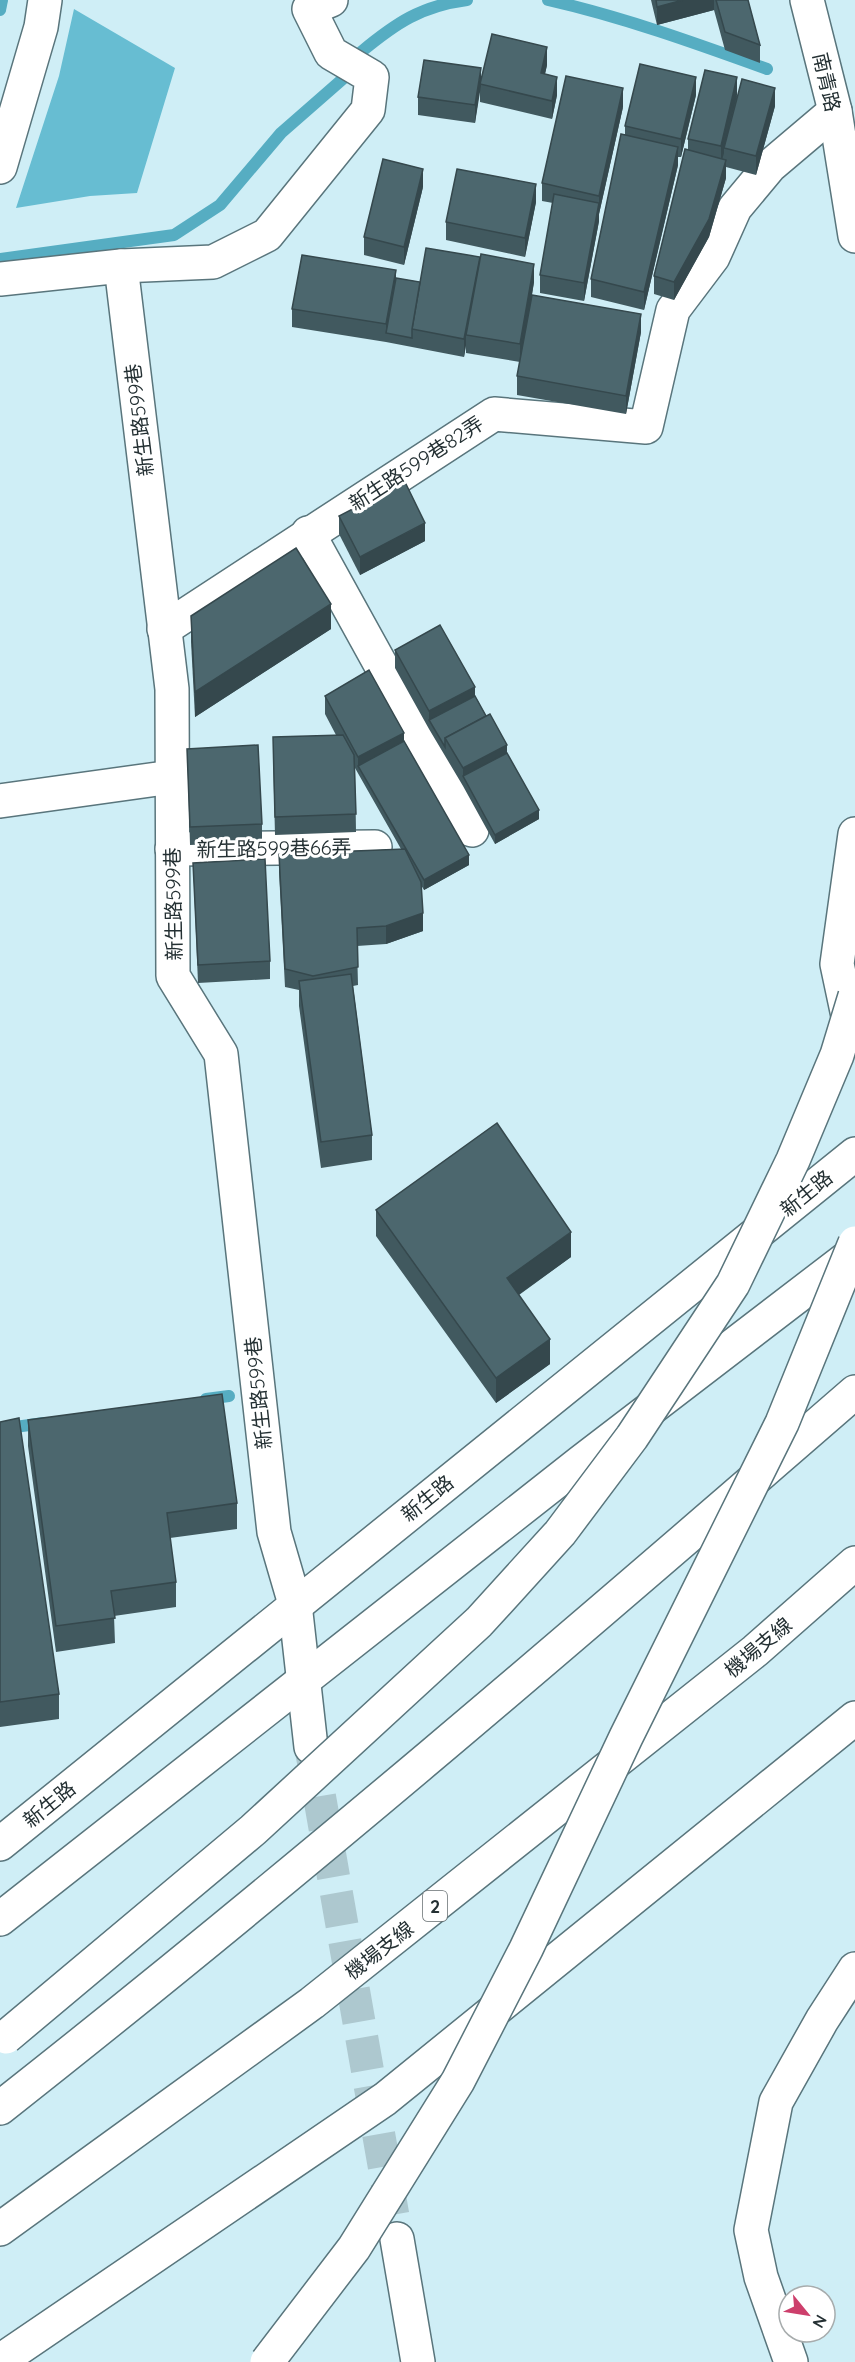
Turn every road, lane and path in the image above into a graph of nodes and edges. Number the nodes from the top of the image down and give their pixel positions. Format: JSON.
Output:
{"nodes":[{"id":1,"x":45,"y":0,"type":"edge"},
{"id":2,"x":807,"y":0,"type":"edge"},
{"id":3,"x":312,"y":3,"type":"edge"},
{"id":4,"x":835,"y":111,"type":"junction"},
{"id":5,"x":0,"y":167,"type":"edge"},
{"id":6,"x":855,"y":236,"type":"edge"},
{"id":7,"x":121,"y":266,"type":"junction"},
{"id":8,"x":0,"y":279,"type":"edge"},
{"id":9,"x":308,"y":533,"type":"junction"},
{"id":10,"x":164,"y":629,"type":"junction"},
{"id":11,"x":172,"y":777,"type":"junction"},
{"id":12,"x":0,"y":801,"type":"edge"},
{"id":13,"x":472,"y":830,"type":"dead end"},
{"id":14,"x":855,"y":834,"type":"edge"},
{"id":15,"x":375,"y":847,"type":"dead end"},
{"id":16,"x":172,"y":849,"type":"junction"},
{"id":17,"x":855,"y":996,"type":"edge"},
{"id":18,"x":855,"y":1038,"type":"edge"},
{"id":19,"x":855,"y":1154,"type":"edge"},
{"id":20,"x":855,"y":1243,"type":"edge"},
{"id":21,"x":855,"y":1252,"type":"edge"},
{"id":22,"x":855,"y":1392,"type":"edge"},
{"id":23,"x":855,"y":1563,"type":"edge"},
{"id":24,"x":295,"y":1604,"type":"junction"},
{"id":25,"x":302,"y":1683,"type":"junction"},
{"id":26,"x":855,"y":1718,"type":"edge"},
{"id":27,"x":311,"y":1747,"type":"tunnel mouth"},
{"id":28,"x":0,"y":1844,"type":"edge"},
{"id":29,"x":0,"y":1919,"type":"edge"},
{"id":30,"x":855,"y":1970,"type":"edge"},
{"id":31,"x":3,"y":2040,"type":"edge"},
{"id":32,"x":0,"y":2108,"type":"edge"},
{"id":33,"x":0,"y":2229,"type":"edge"},
{"id":34,"x":397,"y":2240,"type":"tunnel mouth"},
{"id":35,"x":0,"y":2361,"type":"edge"},
{"id":36,"x":267,"y":2362,"type":"edge"},
{"id":37,"x":418,"y":2362,"type":"edge"},
{"id":38,"x":791,"y":2362,"type":"edge"}],
"edges":[{"from":1,"to":5,"type":"main road"},
{"from":2,"to":4,"type":"main road","name":"南青路"},
{"from":3,"to":7,"type":"main road"},
{"from":4,"to":6,"type":"main road","name":"南青路"},
{"from":4,"to":9,"type":"main road","name":"新生路599巷82弄"},
{"from":7,"to":8,"type":"main road"},
{"from":7,"to":10,"type":"main road","name":"新生路599巷"},
{"from":9,"to":10,"type":"main road","name":"新生路599巷82弄"},
{"from":9,"to":13,"type":"main road"},
{"from":10,"to":11,"type":"main road","name":"新生路599巷"},
{"from":11,"to":12,"type":"main road"},
{"from":11,"to":16,"type":"main road","name":"新生路599巷"},
{"from":14,"to":18,"type":"main road"},
{"from":15,"to":16,"type":"main road","name":"新生路599巷66弄"},
{"from":16,"to":24,"type":"main road","name":"新生路599巷"},
{"from":17,"to":31,"type":"main road","bridge":true},
{"from":19,"to":24,"type":"main road","name":"新生路"},
{"from":20,"to":36,"type":"main road","bridge":true},
{"from":21,"to":25,"type":"main road"},
{"from":22,"to":32,"type":"main road"},
{"from":23,"to":33,"type":"main road","name":"機場支線","number":"2"},
{"from":24,"to":25,"type":"main road","name":"新生路599巷"},
{"from":24,"to":28,"type":"main road","name":"新生路"},
{"from":25,"to":27,"type":"main road","name":"新生路599巷"},
{"from":25,"to":29,"type":"main road"},
{"from":26,"to":35,"type":"main road"},
{"from":30,"to":38,"type":"main road"},
{"from":34,"to":37,"type":"main road"}]}
